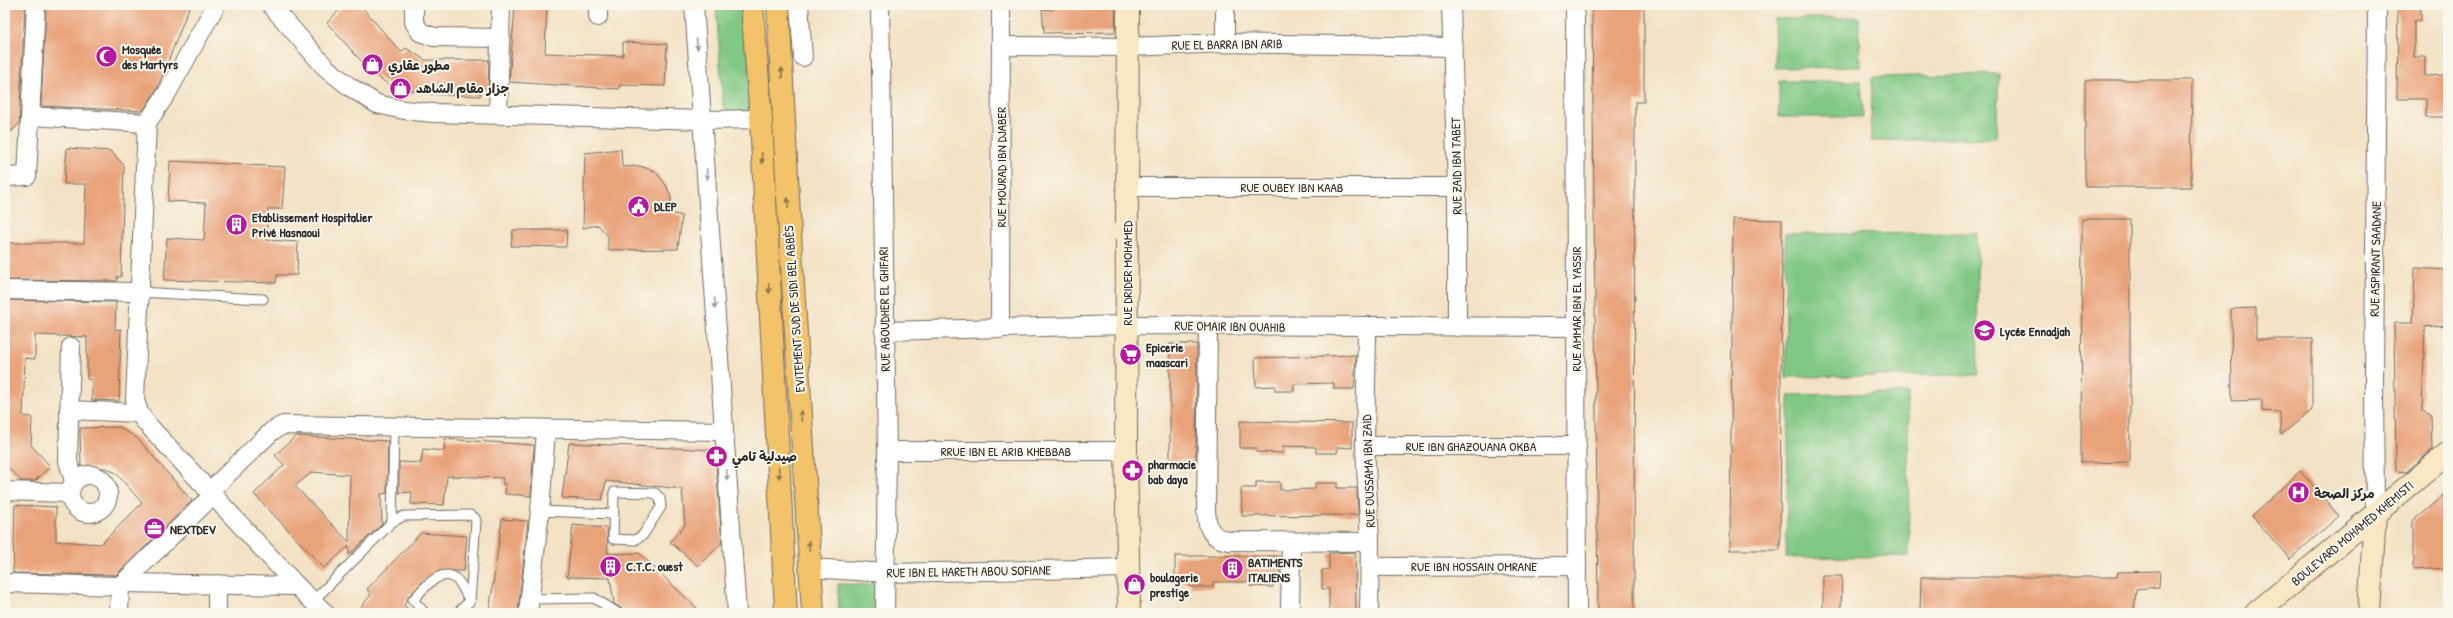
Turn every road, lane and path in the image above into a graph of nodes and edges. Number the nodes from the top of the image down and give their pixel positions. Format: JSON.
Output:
{"nodes":[{"id":1,"x":36,"y":5,"type":"edge"},
{"id":2,"x":216,"y":5,"type":"edge"},
{"id":3,"x":271,"y":5,"type":"edge"},
{"id":4,"x":414,"y":5,"type":"edge"},
{"id":5,"x":502,"y":5,"type":"edge"},
{"id":6,"x":694,"y":5,"type":"edge"},
{"id":7,"x":752,"y":5,"type":"edge"},
{"id":8,"x":778,"y":5,"type":"edge"},
{"id":9,"x":799,"y":5,"type":"edge"},
{"id":10,"x":880,"y":5,"type":"edge"},
{"id":11,"x":1001,"y":5,"type":"edge"},
{"id":12,"x":1128,"y":5,"type":"edge"},
{"id":13,"x":1225,"y":5,"type":"edge"},
{"id":14,"x":1451,"y":5,"type":"edge"},
{"id":15,"x":1575,"y":5,"type":"edge"},
{"id":16,"x":2377,"y":5,"type":"edge"},
{"id":17,"x":501,"y":38,"type":"junction"},
{"id":18,"x":1226,"y":43,"type":"junction"},
{"id":19,"x":1002,"y":46,"type":"junction"},
{"id":20,"x":1129,"y":47,"type":"junction"},
{"id":21,"x":1453,"y":47,"type":"junction"},
{"id":22,"x":803,"y":57,"type":"dead end"},
{"id":23,"x":498,"y":114,"type":"junction"},
{"id":24,"x":30,"y":116,"type":"junction"},
{"id":25,"x":761,"y":119,"type":"junction"},
{"id":26,"x":703,"y":120,"type":"junction"},
{"id":27,"x":146,"y":122,"type":"junction"},
{"id":28,"x":5,"y":176,"type":"edge"},
{"id":29,"x":1127,"y":187,"type":"junction"},
{"id":30,"x":1457,"y":187,"type":"junction"},
{"id":31,"x":5,"y":290,"type":"edge"},
{"id":32,"x":140,"y":292,"type":"junction"},
{"id":33,"x":263,"y":299,"type":"dead end"},
{"id":34,"x":1126,"y":326,"type":"junction"},
{"id":35,"x":1208,"y":326,"type":"junction"},
{"id":36,"x":1457,"y":327,"type":"junction"},
{"id":37,"x":1576,"y":327,"type":"junction"},
{"id":38,"x":1367,"y":328,"type":"junction"},
{"id":39,"x":1000,"y":329,"type":"junction"},
{"id":40,"x":884,"y":331,"type":"junction"},
{"id":41,"x":71,"y":347,"type":"dead end"},
{"id":42,"x":69,"y":410,"type":"junction"},
{"id":43,"x":139,"y":413,"type":"junction"},
{"id":44,"x":394,"y":426,"type":"junction"},
{"id":45,"x":546,"y":430,"type":"junction"},
{"id":46,"x":724,"y":431,"type":"junction"},
{"id":47,"x":1365,"y":446,"type":"junction"},
{"id":48,"x":1577,"y":446,"type":"junction"},
{"id":49,"x":887,"y":451,"type":"junction"},
{"id":50,"x":1126,"y":451,"type":"junction"},
{"id":51,"x":2448,"y":453,"type":"edge"},
{"id":52,"x":5,"y":491,"type":"edge"},
{"id":53,"x":212,"y":493,"type":"junction"},
{"id":54,"x":540,"y":511,"type":"junction"},
{"id":55,"x":2375,"y":513,"type":"junction"},
{"id":56,"x":614,"y":514,"type":"junction"},
{"id":57,"x":392,"y":522,"type":"junction"},
{"id":58,"x":1370,"y":542,"type":"junction"},
{"id":59,"x":1291,"y":543,"type":"junction"},
{"id":60,"x":1577,"y":566,"type":"junction"},
{"id":61,"x":1371,"y":567,"type":"junction"},
{"id":62,"x":810,"y":568,"type":"junction"},
{"id":63,"x":1128,"y":568,"type":"junction"},
{"id":64,"x":886,"y":573,"type":"junction"},
{"id":65,"x":5,"y":583,"type":"edge"},
{"id":66,"x":122,"y":584,"type":"junction"},
{"id":67,"x":217,"y":584,"type":"junction"},
{"id":68,"x":297,"y":586,"type":"junction"},
{"id":69,"x":470,"y":601,"type":"junction"},
{"id":70,"x":528,"y":606,"type":"edge"},
{"id":71,"x":319,"y":607,"type":"edge"},
{"id":72,"x":119,"y":613,"type":"edge"},
{"id":73,"x":217,"y":613,"type":"edge"},
{"id":74,"x":425,"y":613,"type":"edge"},
{"id":75,"x":457,"y":613,"type":"edge"},
{"id":76,"x":618,"y":613,"type":"edge"},
{"id":77,"x":737,"y":613,"type":"edge"},
{"id":78,"x":786,"y":613,"type":"edge"},
{"id":79,"x":813,"y":613,"type":"edge"},
{"id":80,"x":885,"y":613,"type":"edge"},
{"id":81,"x":1129,"y":613,"type":"edge"},
{"id":82,"x":1290,"y":613,"type":"edge"},
{"id":83,"x":1369,"y":613,"type":"edge"},
{"id":84,"x":1577,"y":613,"type":"edge"},
{"id":85,"x":2256,"y":613,"type":"edge"},
{"id":86,"x":2369,"y":613,"type":"edge"}],
"edges":[{"from":1,"to":24,"type":"street"},
{"from":2,"to":27,"type":"street"},
{"from":3,"to":23,"type":"street"},
{"from":4,"to":17,"type":"street"},
{"from":5,"to":17,"type":"street"},
{"from":6,"to":26,"type":"street","one_way":true},
{"from":7,"to":25,"type":"highway","name":"EVITEMENT SUD DE SIDI BEL ABBÈS"},
{"from":62,"to":8,"type":"highway","name":"EVITEMENT SUD DE SIDI BEL ABBÈS","one_way":true},
{"from":9,"to":22,"type":"street"},
{"from":10,"to":40,"type":"street","name":"RUE ABOUDHER EL GHIFARI"},
{"from":11,"to":19,"type":"street","name":"RUE MOURAD IBN DJABER"},
{"from":12,"to":20,"type":"street","name":"RUE DRIDER MOHAMED"},
{"from":13,"to":18,"type":"street"},
{"from":14,"to":21,"type":"street","name":"RUE ZAID IBN TABET"},
{"from":15,"to":37,"type":"street","name":"RUE AMMAR IBN EL YASSIR"},
{"from":16,"to":55,"type":"street","name":"RUE ASPIRANT SAADANE"},
{"from":17,"to":23,"type":"street"},
{"from":18,"to":20,"type":"street","name":"RUE EL BARRA IBN ARIB"},
{"from":18,"to":21,"type":"street","name":"RUE EL BARRA IBN ARIB"},
{"from":19,"to":20,"type":"street","name":"RUE EL BARRA IBN ARIB"},
{"from":19,"to":39,"type":"street","name":"RUE MOURAD IBN DJABER"},
{"from":20,"to":29,"type":"street","name":"RUE DRIDER MOHAMED"},
{"from":21,"to":30,"type":"street","name":"RUE ZAID IBN TABET"},
{"from":23,"to":26,"type":"street"},
{"from":24,"to":27,"type":"street"},
{"from":24,"to":28,"type":"street"},
{"from":25,"to":26,"type":"street"},
{"from":25,"to":78,"type":"highway","name":"EVITEMENT SUD DE SIDI BEL ABBÈS","one_way":true},
{"from":26,"to":46,"type":"street","one_way":true},
{"from":27,"to":32,"type":"street"},
{"from":29,"to":30,"type":"street","name":"RUE OUBEY IBN KAAB"},
{"from":29,"to":34,"type":"street","name":"RUE DRIDER MOHAMED"},
{"from":30,"to":36,"type":"street","name":"RUE ZAID IBN TABET"},
{"from":31,"to":32,"type":"street"},
{"from":32,"to":33,"type":"lane"},
{"from":32,"to":43,"type":"street"},
{"from":34,"to":35,"type":"street","name":"RUE OMAIR IBN OUAHIB"},
{"from":34,"to":39,"type":"street","name":"RUE OMAIR IBN OUAHIB"},
{"from":34,"to":50,"type":"street","name":"RUE DRIDER MOHAMED"},
{"from":35,"to":38,"type":"street","name":"RUE OMAIR IBN OUAHIB"},
{"from":35,"to":59,"type":"street"},
{"from":36,"to":37,"type":"street","name":"RUE OMAIR IBN OUAHIB"},
{"from":36,"to":38,"type":"street","name":"RUE OMAIR IBN OUAHIB"},
{"from":37,"to":48,"type":"street","name":"RUE AMMAR IBN EL YASSIR"},
{"from":38,"to":47,"type":"street","name":"RUE OUSSAMA IBN ZAID"},
{"from":39,"to":40,"type":"street","name":"RUE OMAIR IBN OUAHIB"},
{"from":40,"to":49,"type":"street","name":"RUE ABOUDHER EL GHIFARI"},
{"from":41,"to":42,"type":"street"},
{"from":42,"to":43,"type":"street"},
{"from":42,"to":52,"type":"street"},
{"from":43,"to":53,"type":"street"},
{"from":44,"to":45,"type":"street"},
{"from":44,"to":53,"type":"street"},
{"from":44,"to":57,"type":"lane"},
{"from":45,"to":46,"type":"street"},
{"from":45,"to":54,"type":"street"},
{"from":46,"to":77,"type":"street","one_way":true},
{"from":47,"to":48,"type":"street","name":"RUE IBN GHAZOUANA OKBA"},
{"from":47,"to":58,"type":"street","name":"RUE OUSSAMA IBN ZAID"},
{"from":48,"to":60,"type":"street","name":"RUE AMMAR IBN EL YASSIR"},
{"from":49,"to":50,"type":"street","name":"RRUE IBN EL ARIB KHEBBAB"},
{"from":49,"to":64,"type":"street","name":"RUE ABOUDHER EL GHIFARI"},
{"from":50,"to":63,"type":"street","name":"RUE DRIDER MOHAMED"},
{"from":51,"to":55,"type":"street","name":"BOULEVARD MOHAMED KHEMISTI"},
{"from":53,"to":66,"type":"street"},
{"from":53,"to":68,"type":"street"},
{"from":54,"to":56,"type":"lane"},
{"from":54,"to":70,"type":"street"},
{"from":55,"to":85,"type":"street","name":"BOULEVARD MOHAMED KHEMISTI"},
{"from":55,"to":86,"type":"street"},
{"from":56,"to":56,"type":"lane"},
{"from":57,"to":69,"type":"lane"},
{"from":57,"to":71,"type":"lane"},
{"from":58,"to":59,"type":"street"},
{"from":58,"to":61,"type":"street","name":"RUE OUSSAMA IBN ZAID"},
{"from":59,"to":82,"type":"street"},
{"from":60,"to":61,"type":"street","name":"RUE IBN HOSSAIN OMRANE"},
{"from":60,"to":84,"type":"street","name":"RUE AMMAR IBN EL YASSIR"},
{"from":61,"to":83,"type":"street","name":"RUE OUSSAMA IBN ZAID"},
{"from":62,"to":64,"type":"street","name":"RUE IBN EL HARETH ABOU SOFIANE"},
{"from":62,"to":79,"type":"highway","name":"EVITEMENT SUD DE SIDI BEL ABBÈS"},
{"from":63,"to":64,"type":"street","name":"RUE IBN EL HARETH ABOU SOFIANE"},
{"from":63,"to":81,"type":"street","name":"RUE DRIDER MOHAMED"},
{"from":64,"to":80,"type":"street","name":"RUE ABOUDHER EL GHIFARI"},
{"from":65,"to":66,"type":"street"},
{"from":66,"to":67,"type":"street"},
{"from":66,"to":72,"type":"street"},
{"from":67,"to":68,"type":"street"},
{"from":67,"to":73,"type":"street"},
{"from":68,"to":71,"type":"street"},
{"from":69,"to":74,"type":"lane"},
{"from":69,"to":75,"type":"lane"},
{"from":70,"to":76,"type":"lane"}]}
